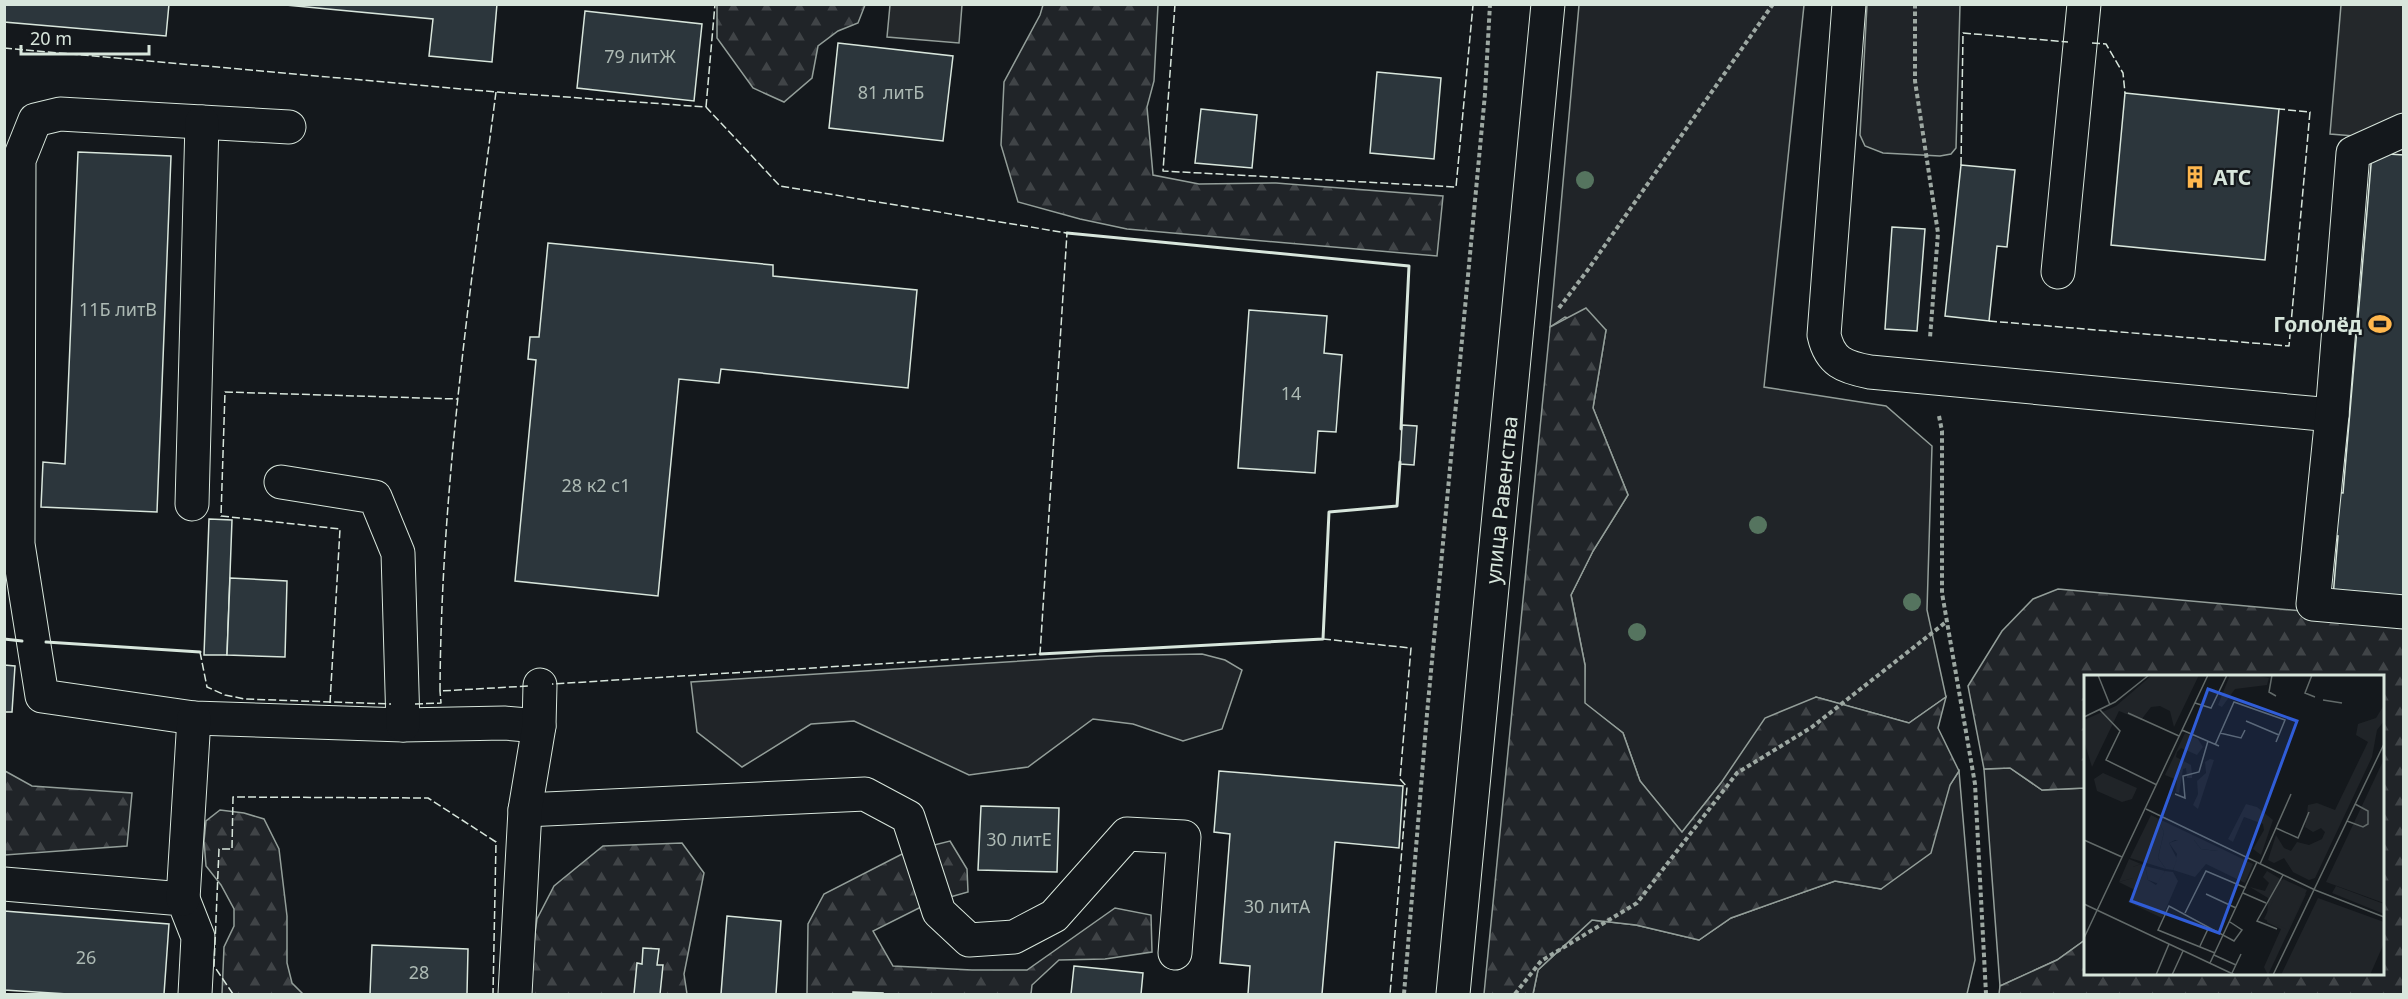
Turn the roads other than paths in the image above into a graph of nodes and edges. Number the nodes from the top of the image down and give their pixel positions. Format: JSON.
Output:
{"nodes":[{"id":1,"x":1548,"y":4,"type":"edge"},
{"id":2,"x":1849,"y":4,"type":"edge"},
{"id":3,"x":2084,"y":4,"type":"edge"},
{"id":4,"x":202,"y":122,"type":"junction"},
{"id":5,"x":289,"y":127,"type":"dead end"},
{"id":6,"x":2403,"y":130,"type":"edge"},
{"id":7,"x":2058,"y":272,"type":"dead end"},
{"id":8,"x":2331,"y":415,"type":"junction"},
{"id":9,"x":281,"y":482,"type":"dead end"},
{"id":10,"x":192,"y":504,"type":"dead end"},
{"id":11,"x":2403,"y":612,"type":"edge"},
{"id":12,"x":540,"y":685,"type":"dead end"},
{"id":13,"x":194,"y":718,"type":"junction"},
{"id":14,"x":403,"y":725,"type":"junction"},
{"id":15,"x":539,"y":726,"type":"junction"},
{"id":16,"x":525,"y":810,"type":"junction"},
{"id":17,"x":4,"y":884,"type":"edge"},
{"id":18,"x":183,"y":899,"type":"junction"},
{"id":19,"x":1175,"y":953,"type":"dead end"},
{"id":20,"x":195,"y":994,"type":"edge"},
{"id":21,"x":515,"y":994,"type":"edge"},
{"id":22,"x":1453,"y":994,"type":"edge"}],
"edges":[{"from":1,"to":22,"type":"street","name":"улица Равенства"},
{"from":2,"to":8,"type":"street"},
{"from":3,"to":7,"type":"street"},
{"from":4,"to":5,"type":"street"},
{"from":4,"to":10,"type":"street"},
{"from":4,"to":13,"type":"street"},
{"from":6,"to":8,"type":"street"},
{"from":8,"to":11,"type":"street"},
{"from":9,"to":14,"type":"street"},
{"from":12,"to":15,"type":"street"},
{"from":13,"to":14,"type":"street"},
{"from":13,"to":18,"type":"street"},
{"from":14,"to":15,"type":"street"},
{"from":15,"to":16,"type":"street"},
{"from":16,"to":19,"type":"street"},
{"from":16,"to":21,"type":"street"},
{"from":17,"to":18,"type":"street"},
{"from":18,"to":20,"type":"street"}]}
